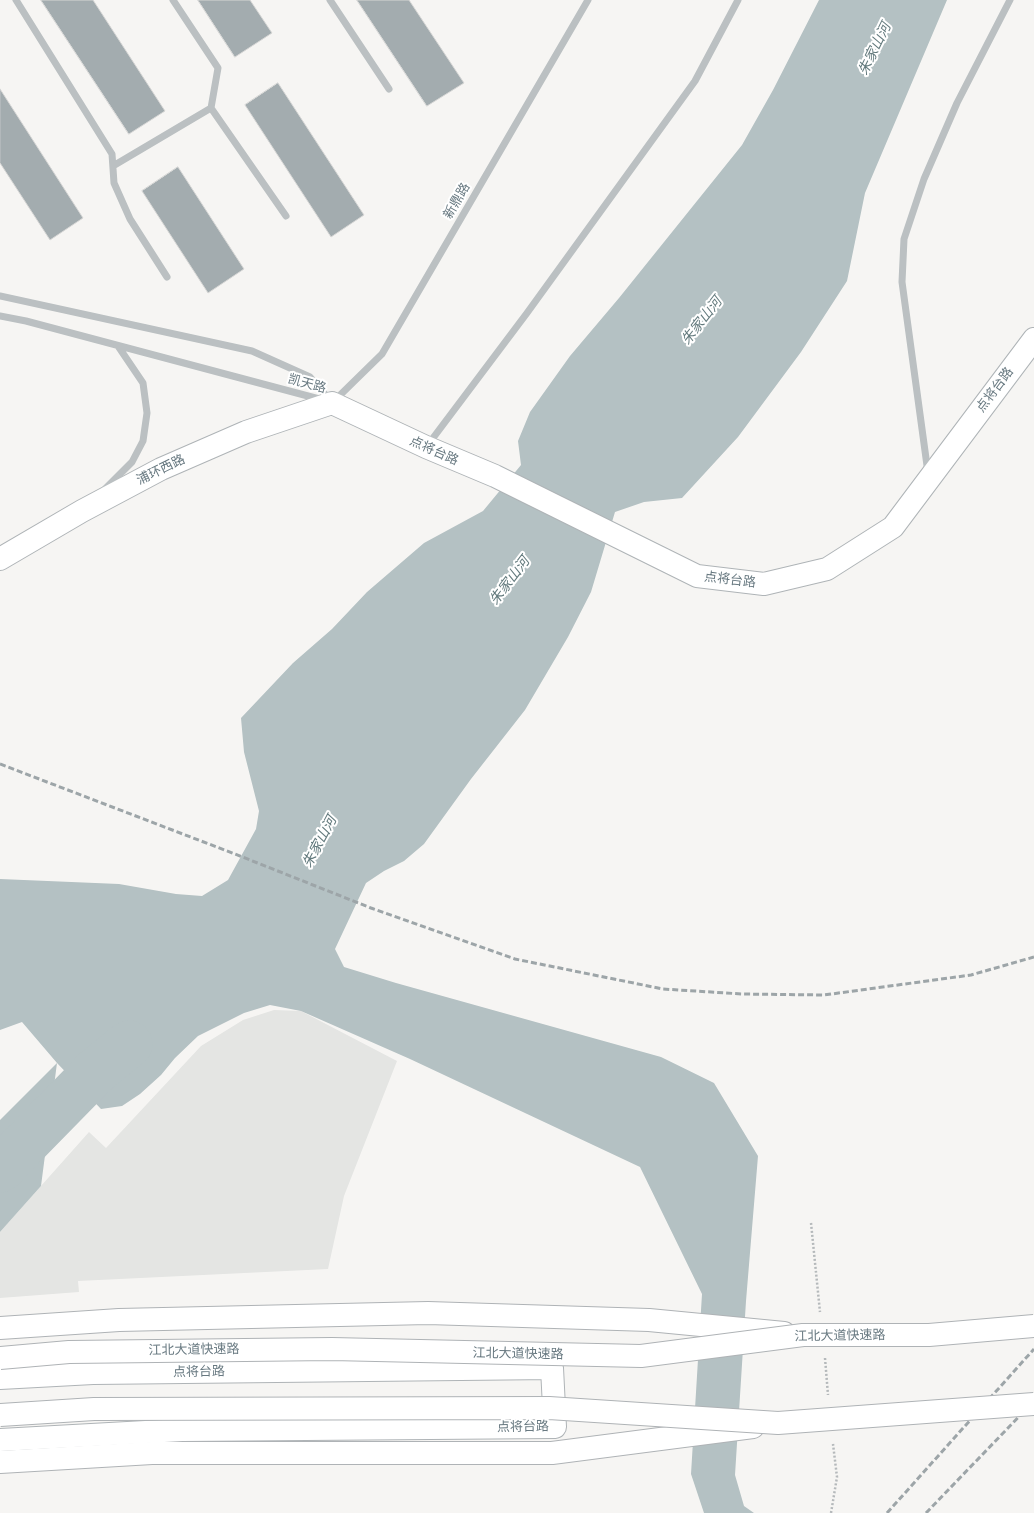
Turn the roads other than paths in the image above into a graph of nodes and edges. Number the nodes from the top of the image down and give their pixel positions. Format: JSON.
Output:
{"nodes":[{"id":1,"x":16,"y":0,"type":"edge"},
{"id":2,"x":173,"y":0,"type":"edge"},
{"id":3,"x":330,"y":0,"type":"edge"},
{"id":4,"x":588,"y":0,"type":"edge"},
{"id":5,"x":738,"y":0,"type":"edge"},
{"id":6,"x":1010,"y":0,"type":"edge"},
{"id":7,"x":389,"y":89,"type":"dead end"},
{"id":8,"x":211,"y":108,"type":"junction"},
{"id":9,"x":113,"y":166,"type":"junction"},
{"id":10,"x":286,"y":216,"type":"dead end"},
{"id":11,"x":166,"y":276,"type":"dead end"},
{"id":12,"x":0,"y":296,"type":"edge"},
{"id":13,"x":0,"y":316,"type":"edge"},
{"id":14,"x":1034,"y":339,"type":"edge"},
{"id":15,"x":118,"y":346,"type":"junction"},
{"id":16,"x":332,"y":403,"type":"junction"},
{"id":17,"x":426,"y":447,"type":"junction"},
{"id":18,"x":928,"y":479,"type":"junction"},
{"id":19,"x":84,"y":510,"type":"junction"},
{"id":20,"x":0,"y":559,"type":"edge"},
{"id":21,"x":1034,"y":1326,"type":"edge"},
{"id":22,"x":0,"y":1328,"type":"edge"},
{"id":23,"x":803,"y":1335,"type":"junction"},
{"id":24,"x":0,"y":1358,"type":"edge"},
{"id":25,"x":0,"y":1378,"type":"edge"},
{"id":26,"x":1034,"y":1404,"type":"edge"},
{"id":27,"x":0,"y":1415,"type":"edge"},
{"id":28,"x":778,"y":1423,"type":"junction"},
{"id":29,"x":0,"y":1440,"type":"edge"},
{"id":30,"x":0,"y":1462,"type":"edge"}],
"edges":[{"from":1,"to":9,"type":"street"},
{"from":2,"to":8,"type":"street"},
{"from":3,"to":7,"type":"street"},
{"from":4,"to":16,"type":"street","name":"新鼎路"},
{"from":5,"to":17,"type":"street"},
{"from":6,"to":18,"type":"street"},
{"from":8,"to":9,"type":"street"},
{"from":8,"to":10,"type":"street"},
{"from":9,"to":11,"type":"street"},
{"from":12,"to":16,"type":"street","name":"凯天路"},
{"from":13,"to":15,"type":"street","name":"凯天路"},
{"from":14,"to":18,"type":"main road","name":"点将台路"},
{"from":15,"to":16,"type":"street","name":"凯天路"},
{"from":15,"to":19,"type":"street"},
{"from":16,"to":17,"type":"main road","name":"点将台路"},
{"from":16,"to":19,"type":"main road","name":"浦环西路"},
{"from":17,"to":18,"type":"main road","name":"点将台路"},
{"from":19,"to":20,"type":"main road","name":"浦环西路"},
{"from":21,"to":23,"type":"main road","name":"江北大道快速路","bridge":true},
{"from":22,"to":23,"type":"main road","bridge":true},
{"from":23,"to":24,"type":"main road","name":"江北大道快速路","bridge":true},
{"from":25,"to":29,"type":"main road","name":"点将台路"},
{"from":26,"to":28,"type":"main road","bridge":true},
{"from":27,"to":28,"type":"main road","bridge":true},
{"from":28,"to":30,"type":"main road","bridge":true}]}
